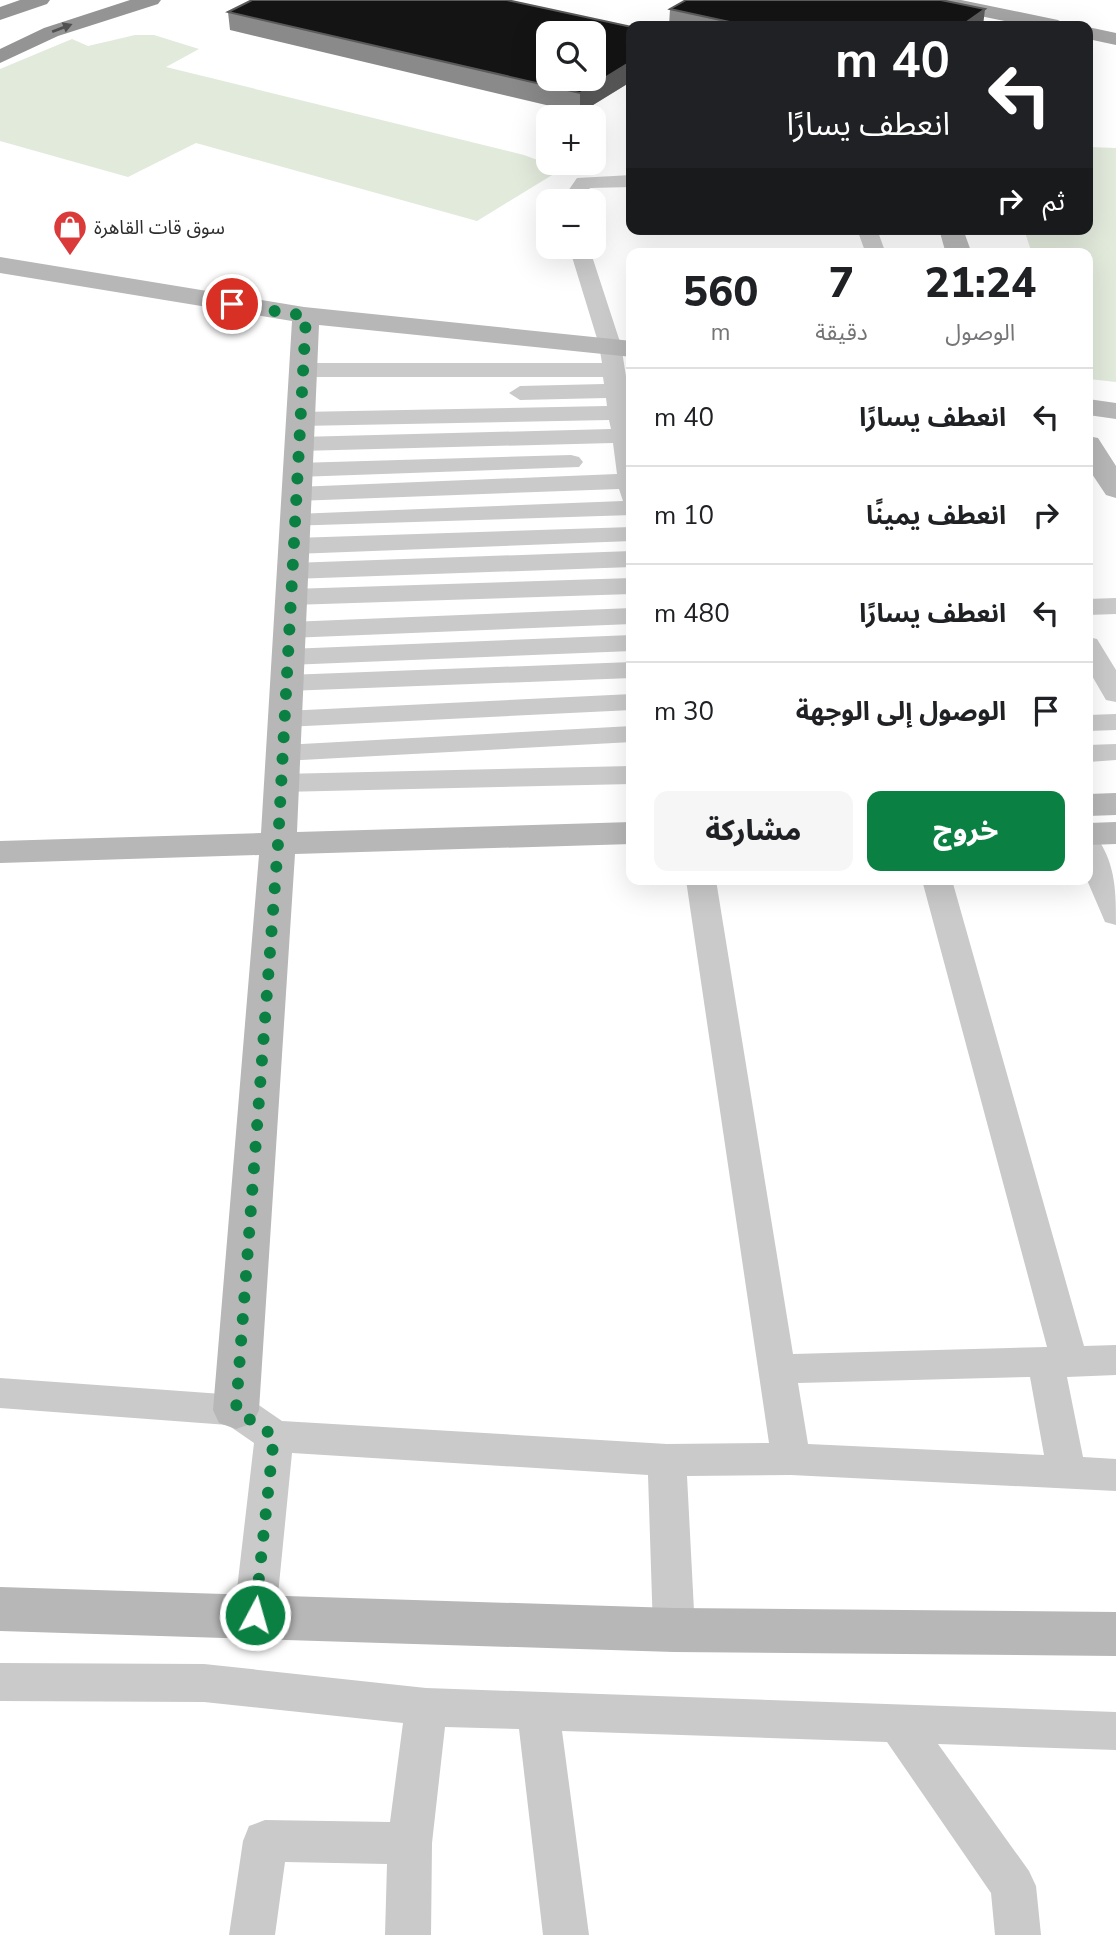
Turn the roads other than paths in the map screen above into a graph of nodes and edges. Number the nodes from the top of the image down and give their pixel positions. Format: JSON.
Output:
{"nodes":[{"id":1,"x":40,"y":0,"type":"edge"},
{"id":2,"x":94,"y":0,"type":"edge"},
{"id":3,"x":931,"y":0,"type":"edge"},
{"id":4,"x":146,"y":1,"type":"edge"},
{"id":5,"x":967,"y":2,"type":"edge"},
{"id":6,"x":0,"y":14,"type":"edge"},
{"id":7,"x":1039,"y":21,"type":"edge"},
{"id":8,"x":1063,"y":21,"type":"edge"},
{"id":9,"x":1093,"y":27,"type":"edge"},
{"id":10,"x":1116,"y":33,"type":"edge"},
{"id":11,"x":1093,"y":34,"type":"edge"},
{"id":12,"x":1116,"y":39,"type":"edge"},
{"id":13,"x":4,"y":48,"type":"edge"},
{"id":14,"x":626,"y":181,"type":"edge"},
{"id":15,"x":579,"y":189,"type":"edge"},
{"id":16,"x":583,"y":259,"type":"edge"},
{"id":17,"x":0,"y":265,"type":"edge"},
{"id":18,"x":0,"y":278,"type":"edge"},
{"id":19,"x":158,"y":293,"type":"junction"},
{"id":20,"x":306,"y":316,"type":"junction"},
{"id":21,"x":622,"y":394,"type":"edge"},
{"id":22,"x":1093,"y":408,"type":"edge"},
{"id":23,"x":1116,"y":411,"type":"edge"},
{"id":24,"x":626,"y":435,"type":"edge"},
{"id":25,"x":1093,"y":454,"type":"edge"},
{"id":26,"x":626,"y":477,"type":"edge"},
{"id":27,"x":1116,"y":489,"type":"edge"},
{"id":28,"x":626,"y":508,"type":"edge"},
{"id":29,"x":295,"y":523,"type":"junction"},
{"id":30,"x":626,"y":534,"type":"edge"},
{"id":31,"x":626,"y":558,"type":"edge"},
{"id":32,"x":626,"y":585,"type":"edge"},
{"id":33,"x":1116,"y":606,"type":"edge"},
{"id":34,"x":1093,"y":607,"type":"edge"},
{"id":35,"x":626,"y":614,"type":"edge"},
{"id":36,"x":626,"y":641,"type":"edge"},
{"id":37,"x":1093,"y":658,"type":"edge"},
{"id":38,"x":626,"y":667,"type":"edge"},
{"id":39,"x":1106,"y":690,"type":"edge"},
{"id":40,"x":626,"y":703,"type":"edge"},
{"id":41,"x":1116,"y":722,"type":"edge"},
{"id":42,"x":1093,"y":723,"type":"edge"},
{"id":43,"x":626,"y":734,"type":"edge"},
{"id":44,"x":283,"y":752,"type":"junction"},
{"id":45,"x":1116,"y":752,"type":"edge"},
{"id":46,"x":1093,"y":754,"type":"edge"},
{"id":47,"x":626,"y":775,"type":"edge"},
{"id":48,"x":1116,"y":804,"type":"edge"},
{"id":49,"x":1093,"y":805,"type":"edge"},
{"id":50,"x":626,"y":833,"type":"edge"},
{"id":51,"x":1093,"y":834,"type":"edge"},
{"id":52,"x":1116,"y":834,"type":"edge"},
{"id":53,"x":278,"y":844,"type":"junction"},
{"id":54,"x":0,"y":852,"type":"edge"},
{"id":55,"x":1093,"y":858,"type":"edge"},
{"id":56,"x":702,"y":885,"type":"edge"},
{"id":57,"x":938,"y":885,"type":"edge"},
{"id":58,"x":1116,"y":915,"type":"edge"},
{"id":59,"x":1116,"y":1360,"type":"edge"},
{"id":60,"x":1058,"y":1363,"type":"junction"},
{"id":61,"x":778,"y":1369,"type":"junction"},
{"id":62,"x":0,"y":1393,"type":"edge"},
{"id":63,"x":236,"y":1410,"type":"junction"},
{"id":64,"x":274,"y":1436,"type":"junction"},
{"id":65,"x":791,"y":1459,"type":"junction"},
{"id":66,"x":667,"y":1460,"type":"junction"},
{"id":67,"x":1067,"y":1473,"type":"junction"},
{"id":68,"x":1116,"y":1475,"type":"edge"},
{"id":69,"x":0,"y":1609,"type":"edge"},
{"id":70,"x":255,"y":1615,"type":"junction"},
{"id":71,"x":674,"y":1630,"type":"junction"},
{"id":72,"x":1116,"y":1634,"type":"edge"},
{"id":73,"x":0,"y":1682,"type":"edge"},
{"id":74,"x":426,"y":1707,"type":"junction"},
{"id":75,"x":538,"y":1711,"type":"junction"},
{"id":76,"x":899,"y":1724,"type":"junction"},
{"id":77,"x":1116,"y":1731,"type":"edge"},
{"id":78,"x":410,"y":1843,"type":"junction"},
{"id":79,"x":252,"y":1935,"type":"edge"},
{"id":80,"x":408,"y":1935,"type":"edge"},
{"id":81,"x":566,"y":1935,"type":"edge"},
{"id":82,"x":1018,"y":1935,"type":"edge"}],
"edges":[{"from":1,"to":6,"type":"highway"},
{"from":2,"to":4,"type":"highway"},
{"from":3,"to":5,"type":"main road"},
{"from":13,"to":4,"type":"highway","one_way":true},
{"from":5,"to":7,"type":"main road"},
{"from":5,"to":8,"type":"main road"},
{"from":9,"to":10,"type":"main road"},
{"from":11,"to":12,"type":"main road"},
{"from":14,"to":15,"type":"street"},
{"from":16,"to":21,"type":"street"},
{"from":17,"to":19,"type":"street"},
{"from":18,"to":19,"type":"street"},
{"from":19,"to":20,"type":"street"},
{"from":20,"to":21,"type":"street"},
{"from":20,"to":29,"type":"street"},
{"from":21,"to":24,"type":"street"},
{"from":21,"to":29,"type":"street"},
{"from":21,"to":29,"type":"street"},
{"from":22,"to":23,"type":"street"},
{"from":25,"to":27,"type":"street"},
{"from":26,"to":29,"type":"street"},
{"from":28,"to":29,"type":"street"},
{"from":29,"to":30,"type":"street"},
{"from":29,"to":31,"type":"street"},
{"from":29,"to":32,"type":"street"},
{"from":29,"to":35,"type":"street"},
{"from":29,"to":36,"type":"street"},
{"from":29,"to":38,"type":"street"},
{"from":29,"to":44,"type":"street"},
{"from":33,"to":34,"type":"street"},
{"from":37,"to":39,"type":"street"},
{"from":40,"to":44,"type":"street"},
{"from":41,"to":42,"type":"street"},
{"from":43,"to":44,"type":"street"},
{"from":44,"to":47,"type":"street"},
{"from":44,"to":53,"type":"street"},
{"from":45,"to":46,"type":"street"},
{"from":48,"to":49,"type":"street"},
{"from":50,"to":53,"type":"street"},
{"from":51,"to":52,"type":"street"},
{"from":53,"to":54,"type":"street"},
{"from":53,"to":63,"type":"street"},
{"from":55,"to":58,"type":"street"},
{"from":56,"to":61,"type":"street"},
{"from":57,"to":60,"type":"street"},
{"from":59,"to":60,"type":"street"},
{"from":60,"to":61,"type":"street"},
{"from":60,"to":67,"type":"street"},
{"from":61,"to":65,"type":"street"},
{"from":62,"to":63,"type":"street"},
{"from":63,"to":64,"type":"street"},
{"from":64,"to":66,"type":"street"},
{"from":64,"to":70,"type":"street"},
{"from":65,"to":66,"type":"street"},
{"from":65,"to":67,"type":"street"},
{"from":66,"to":71,"type":"street"},
{"from":67,"to":68,"type":"street"},
{"from":69,"to":70,"type":"street"},
{"from":70,"to":71,"type":"street"},
{"from":71,"to":72,"type":"street"},
{"from":73,"to":74,"type":"street"},
{"from":74,"to":75,"type":"street"},
{"from":74,"to":78,"type":"street"},
{"from":75,"to":76,"type":"street"},
{"from":75,"to":81,"type":"street"},
{"from":76,"to":77,"type":"street"},
{"from":76,"to":82,"type":"street"},
{"from":78,"to":79,"type":"street"},
{"from":78,"to":80,"type":"street"}]}
